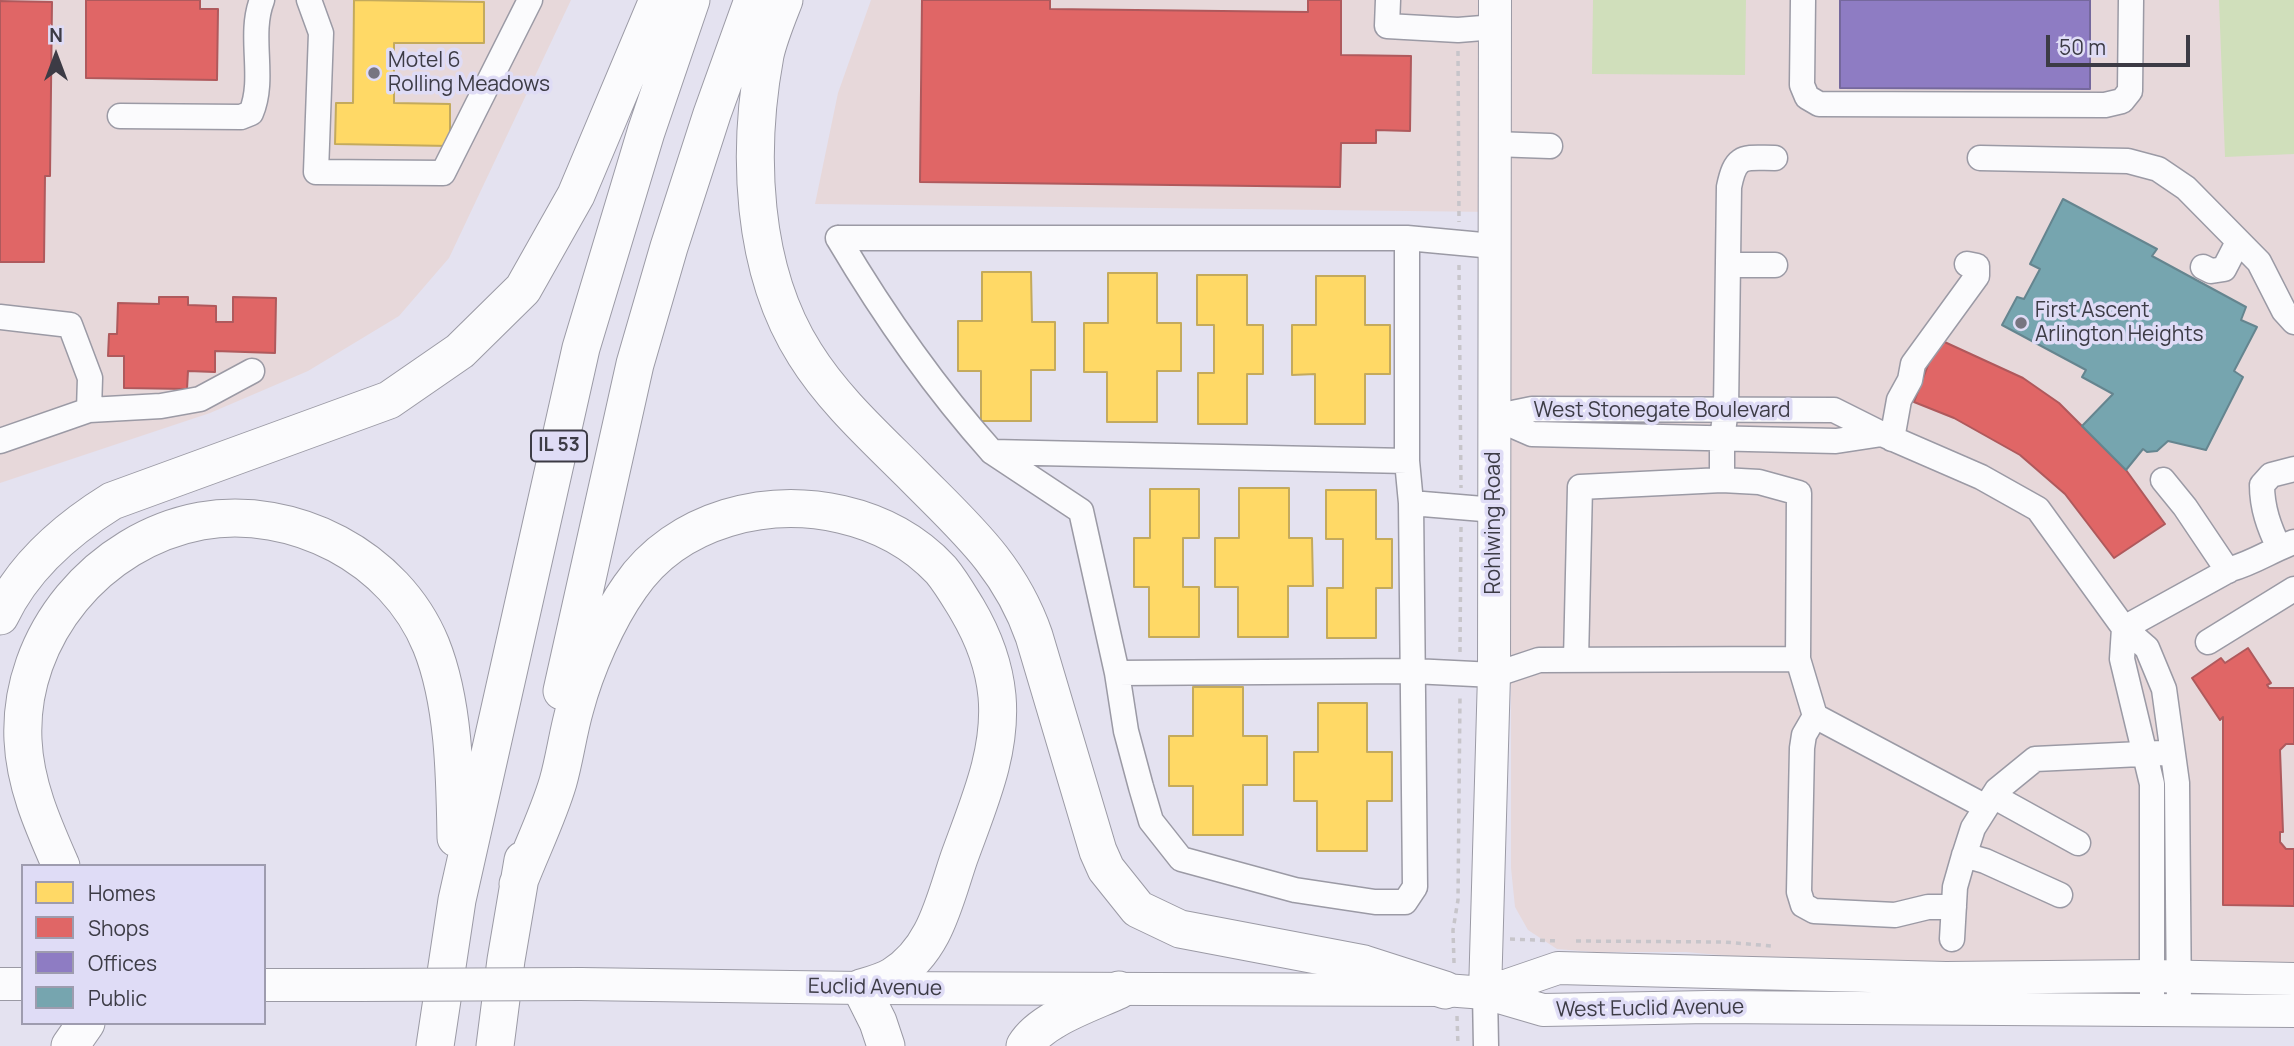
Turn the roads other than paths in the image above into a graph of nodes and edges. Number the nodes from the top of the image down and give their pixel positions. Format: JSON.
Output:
{"nodes":[{"id":1,"x":262,"y":0,"type":"edge"},
{"id":2,"x":309,"y":0,"type":"edge"},
{"id":3,"x":530,"y":0,"type":"edge"},
{"id":4,"x":658,"y":0,"type":"edge"},
{"id":5,"x":691,"y":0,"type":"edge"},
{"id":6,"x":753,"y":0,"type":"edge"},
{"id":7,"x":784,"y":0,"type":"edge"},
{"id":8,"x":1388,"y":0,"type":"edge"},
{"id":9,"x":1803,"y":0,"type":"edge"},
{"id":10,"x":2131,"y":0,"type":"edge"},
{"id":11,"x":1495,"y":13,"type":"edge"},
{"id":12,"x":120,"y":116,"type":"dead end"},
{"id":13,"x":1494,"y":144,"type":"junction"},
{"id":14,"x":1550,"y":146,"type":"dead end"},
{"id":15,"x":1775,"y":158,"type":"dead end"},
{"id":16,"x":1980,"y":158,"type":"dead end"},
{"id":17,"x":1407,"y":238,"type":"junction"},
{"id":18,"x":2238,"y":242,"type":"junction"},
{"id":19,"x":1493,"y":246,"type":"junction"},
{"id":20,"x":1967,"y":264,"type":"dead end"},
{"id":21,"x":1728,"y":265,"type":"junction"},
{"id":22,"x":1775,"y":265,"type":"dead end"},
{"id":23,"x":2203,"y":267,"type":"dead end"},
{"id":24,"x":0,"y":317,"type":"edge"},
{"id":25,"x":2294,"y":322,"type":"edge"},
{"id":26,"x":252,"y":371,"type":"dead end"},
{"id":27,"x":89,"y":410,"type":"junction"},
{"id":28,"x":1726,"y":410,"type":"junction"},
{"id":29,"x":1493,"y":417,"type":"junction"},
{"id":30,"x":1887,"y":437,"type":"junction"},
{"id":31,"x":1722,"y":439,"type":"junction"},
{"id":32,"x":0,"y":441,"type":"edge"},
{"id":33,"x":992,"y":452,"type":"junction"},
{"id":34,"x":1407,"y":461,"type":"junction"},
{"id":35,"x":2294,"y":469,"type":"edge"},
{"id":36,"x":1722,"y":480,"type":"junction"},
{"id":37,"x":2163,"y":480,"type":"dead end"},
{"id":38,"x":1411,"y":503,"type":"junction"},
{"id":39,"x":1495,"y":510,"type":"junction"},
{"id":40,"x":2290,"y":545,"type":"edge"},
{"id":41,"x":2228,"y":571,"type":"junction"},
{"id":42,"x":2294,"y":589,"type":"edge"},
{"id":43,"x":0,"y":615,"type":"edge"},
{"id":44,"x":2123,"y":628,"type":"junction"},
{"id":45,"x":2208,"y":642,"type":"dead end"},
{"id":46,"x":1798,"y":659,"type":"junction"},
{"id":47,"x":1576,"y":660,"type":"junction"},
{"id":48,"x":1412,"y":670,"type":"junction"},
{"id":49,"x":1117,"y":673,"type":"junction"},
{"id":50,"x":1494,"y":675,"type":"junction"},
{"id":51,"x":1815,"y":716,"type":"junction"},
{"id":52,"x":2145,"y":753,"type":"junction"},
{"id":53,"x":2173,"y":753,"type":"junction"},
{"id":54,"x":1990,"y":802,"type":"junction"},
{"id":55,"x":2078,"y":843,"type":"dead end"},
{"id":56,"x":1964,"y":855,"type":"junction"},
{"id":57,"x":60,"y":864,"type":"edge"},
{"id":58,"x":518,"y":884,"type":"junction"},
{"id":59,"x":2060,"y":895,"type":"dead end"},
{"id":60,"x":457,"y":900,"type":"junction"},
{"id":61,"x":1954,"y":907,"type":"junction"},
{"id":62,"x":1952,"y":939,"type":"dead end"},
{"id":63,"x":506,"y":960,"type":"junction"},
{"id":64,"x":2165,"y":977,"type":"junction"},
{"id":65,"x":2294,"y":979,"type":"edge"},
{"id":66,"x":0,"y":984,"type":"edge"},
{"id":67,"x":21,"y":984,"type":"edge"},
{"id":68,"x":266,"y":985,"type":"edge"},
{"id":69,"x":861,"y":989,"type":"junction"},
{"id":70,"x":1119,"y":990,"type":"junction"},
{"id":71,"x":1445,"y":990,"type":"junction"},
{"id":72,"x":1485,"y":993,"type":"junction"},
{"id":73,"x":2165,"y":1009,"type":"junction"},
{"id":74,"x":2294,"y":1011,"type":"edge"},
{"id":75,"x":85,"y":1025,"type":"edge"},
{"id":76,"x":70,"y":1046,"type":"edge"},
{"id":77,"x":435,"y":1046,"type":"edge"},
{"id":78,"x":495,"y":1046,"type":"edge"},
{"id":79,"x":509,"y":1046,"type":"edge"},
{"id":80,"x":886,"y":1046,"type":"edge"},
{"id":81,"x":1025,"y":1046,"type":"edge"},
{"id":82,"x":1486,"y":1046,"type":"edge"}],
"edges":[{"from":1,"to":12,"type":"street"},
{"from":2,"to":3,"type":"street"},
{"from":4,"to":43,"type":"highway"},
{"from":5,"to":60,"type":"highway","number":"IL 53"},
{"from":6,"to":58,"type":"highway","number":"IL 53"},
{"from":7,"to":71,"type":"highway"},
{"from":8,"to":11,"type":"street"},
{"from":9,"to":10,"type":"street"},
{"from":11,"to":13,"type":"main road","name":"Rohlwing Road"},
{"from":13,"to":14,"type":"street"},
{"from":13,"to":19,"type":"main road","name":"Rohlwing Road"},
{"from":15,"to":21,"type":"street"},
{"from":16,"to":18,"type":"street"},
{"from":17,"to":19,"type":"street"},
{"from":17,"to":33,"type":"street"},
{"from":17,"to":34,"type":"street"},
{"from":18,"to":23,"type":"street"},
{"from":18,"to":25,"type":"street"},
{"from":19,"to":29,"type":"main road","name":"Rohlwing Road"},
{"from":20,"to":30,"type":"street"},
{"from":21,"to":22,"type":"street"},
{"from":21,"to":28,"type":"street"},
{"from":24,"to":27,"type":"street"},
{"from":26,"to":27,"type":"street"},
{"from":27,"to":32,"type":"street"},
{"from":28,"to":29,"type":"street","name":"West Stonegate Boulevard"},
{"from":28,"to":30,"type":"street","name":"West Stonegate Boulevard"},
{"from":28,"to":31,"type":"street"},
{"from":29,"to":31,"type":"street","name":"West Stonegate Boulevard"},
{"from":29,"to":39,"type":"main road","name":"Rohlwing Road"},
{"from":30,"to":31,"type":"street","name":"West Stonegate Boulevard"},
{"from":30,"to":44,"type":"street","name":"West Stonegate Boulevard"},
{"from":31,"to":36,"type":"street"},
{"from":33,"to":34,"type":"street"},
{"from":33,"to":49,"type":"street"},
{"from":34,"to":38,"type":"street"},
{"from":35,"to":40,"type":"street"},
{"from":36,"to":46,"type":"street"},
{"from":36,"to":47,"type":"street"},
{"from":37,"to":41,"type":"street"},
{"from":38,"to":39,"type":"street"},
{"from":38,"to":48,"type":"street"},
{"from":39,"to":50,"type":"main road","name":"Rohlwing Road"},
{"from":40,"to":41,"type":"street"},
{"from":41,"to":44,"type":"street"},
{"from":42,"to":45,"type":"street"},
{"from":44,"to":52,"type":"street","name":"West Stonegate Boulevard"},
{"from":44,"to":53,"type":"street","name":"West Stonegate Boulevard"},
{"from":46,"to":47,"type":"street"},
{"from":46,"to":51,"type":"street"},
{"from":47,"to":50,"type":"street"},
{"from":48,"to":49,"type":"street"},
{"from":48,"to":49,"type":"street"},
{"from":48,"to":50,"type":"street"},
{"from":50,"to":72,"type":"main road","name":"Rohlwing Road"},
{"from":51,"to":54,"type":"street"},
{"from":51,"to":61,"type":"street"},
{"from":52,"to":53,"type":"street"},
{"from":52,"to":54,"type":"street"},
{"from":52,"to":64,"type":"street","name":"West Stonegate Boulevard"},
{"from":53,"to":64,"type":"street","name":"West Stonegate Boulevard"},
{"from":54,"to":55,"type":"street"},
{"from":54,"to":56,"type":"street"},
{"from":56,"to":59,"type":"street"},
{"from":56,"to":61,"type":"street"},
{"from":57,"to":60,"type":"highway"},
{"from":58,"to":63,"type":"highway","number":"IL 53"},
{"from":58,"to":69,"type":"highway"},
{"from":60,"to":77,"type":"highway","number":"IL 53"},
{"from":61,"to":62,"type":"street"},
{"from":63,"to":78,"type":"highway","number":"IL 53"},
{"from":63,"to":79,"type":"highway"},
{"from":64,"to":65,"type":"main road","name":"West Euclid Avenue"},
{"from":64,"to":72,"type":"main road","name":"West Euclid Avenue"},
{"from":64,"to":73,"type":"street","name":"West Stonegate Boulevard"},
{"from":66,"to":67,"type":"main road"},
{"from":68,"to":69,"type":"main road","name":"Euclid Avenue","bridge":true},
{"from":69,"to":70,"type":"main road","name":"Euclid Avenue"},
{"from":69,"to":80,"type":"highway"},
{"from":70,"to":71,"type":"main road","name":"Euclid Avenue"},
{"from":70,"to":81,"type":"highway"},
{"from":71,"to":72,"type":"main road","name":"Euclid Avenue"},
{"from":72,"to":73,"type":"main road","name":"West Euclid Avenue"},
{"from":72,"to":82,"type":"street","name":"Rohlwing Road"},
{"from":73,"to":74,"type":"main road","name":"West Euclid Avenue"},
{"from":75,"to":76,"type":"highway"}]}
